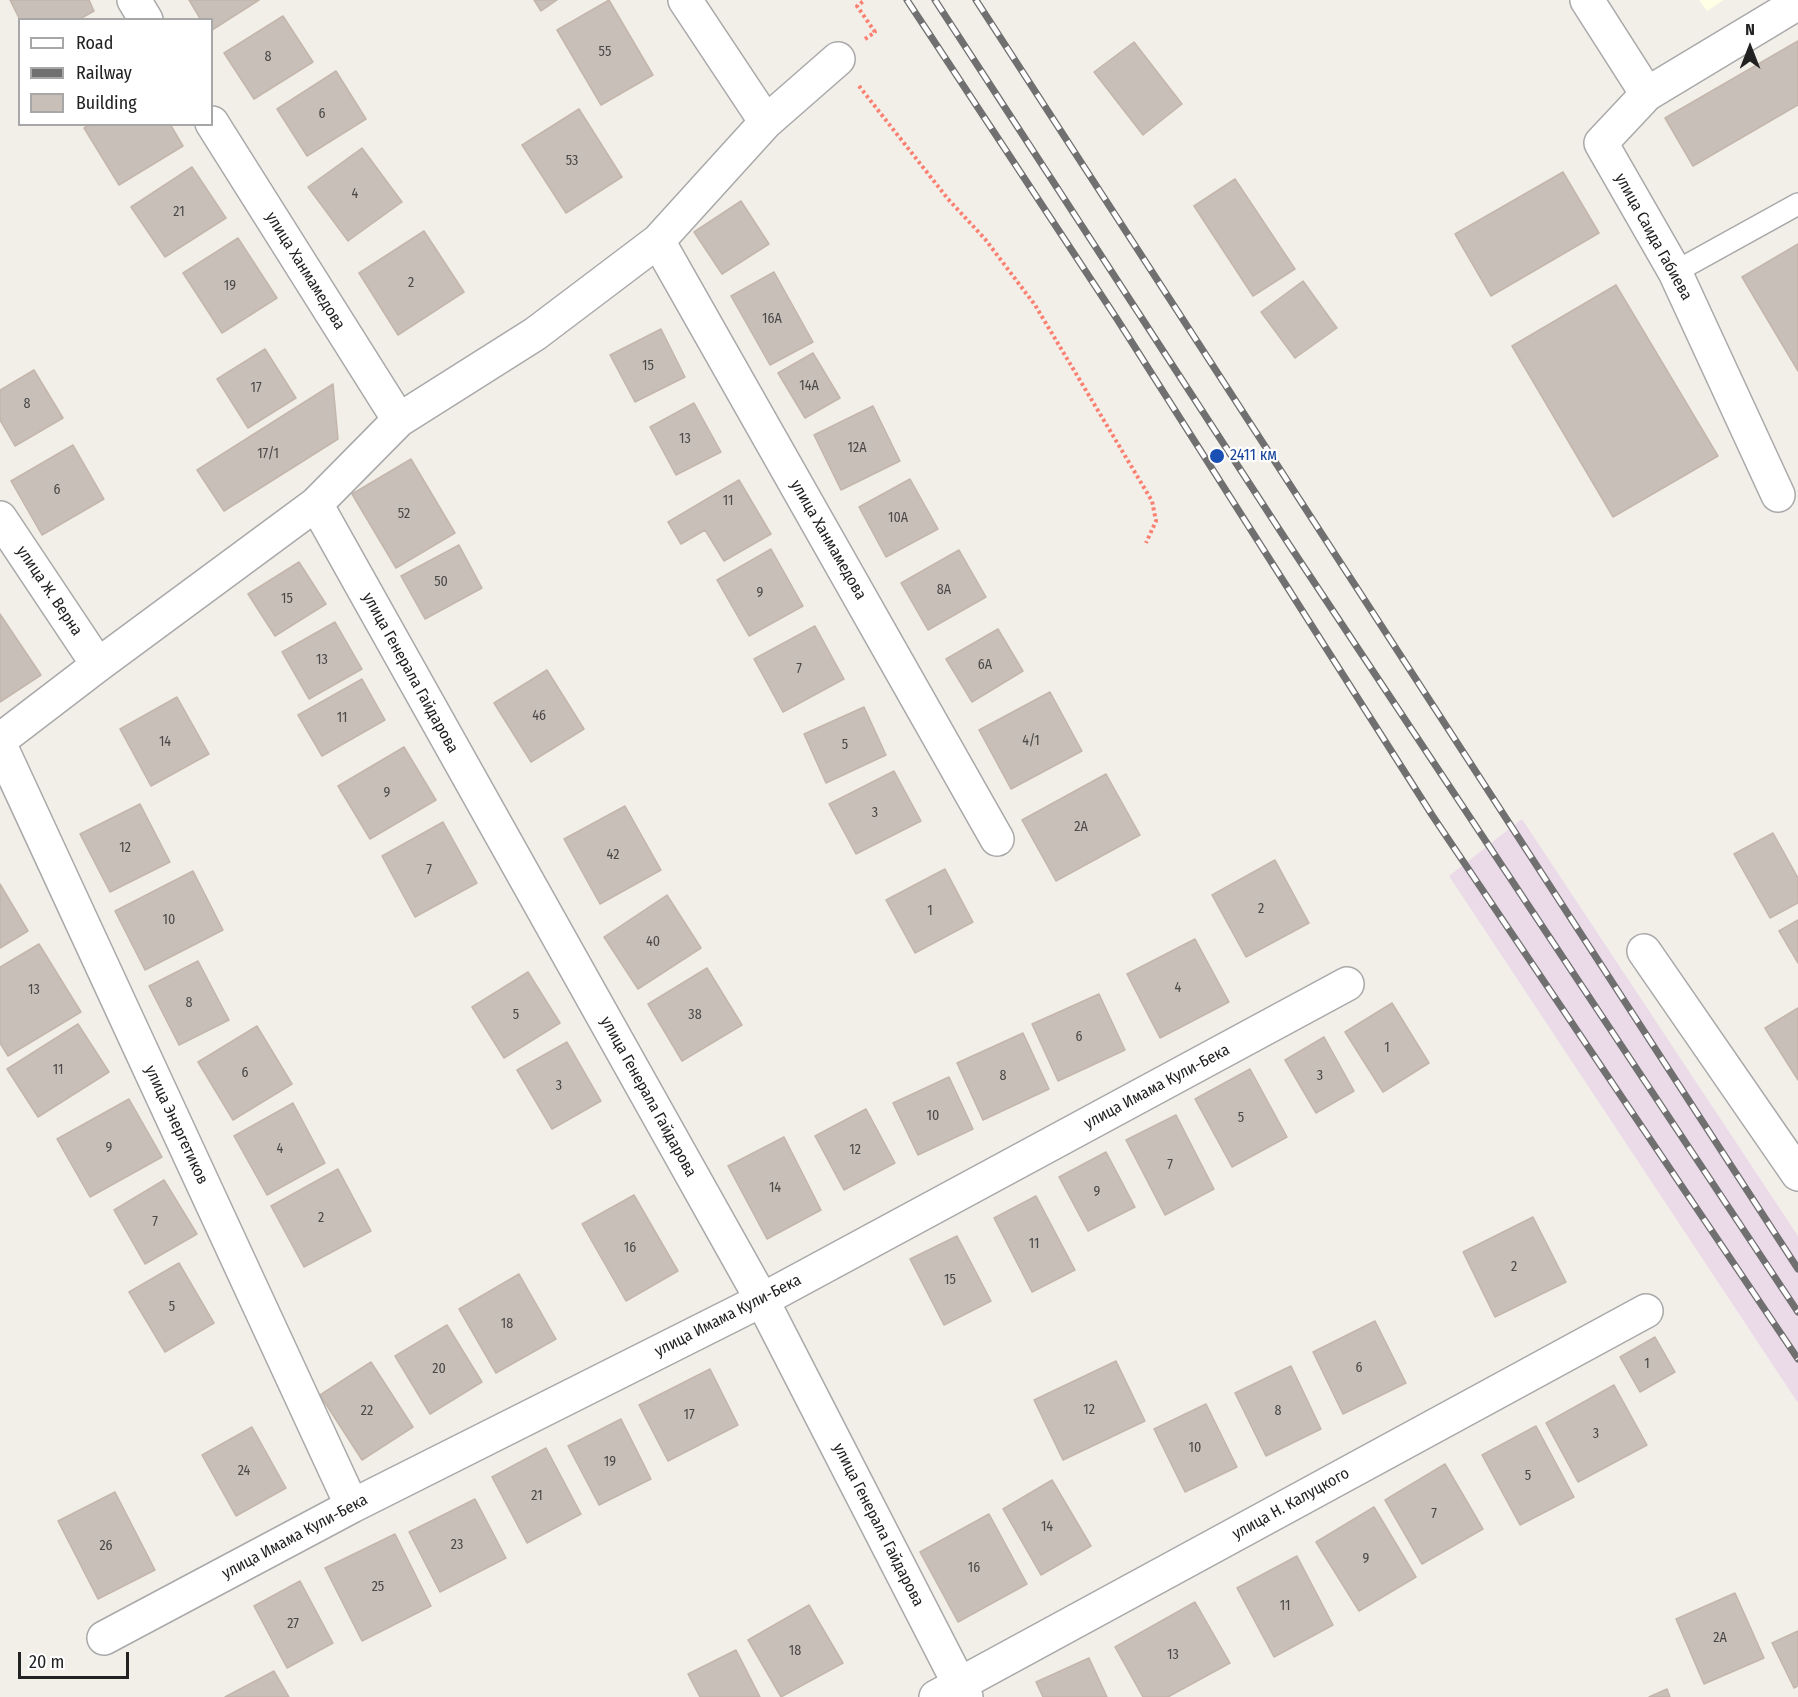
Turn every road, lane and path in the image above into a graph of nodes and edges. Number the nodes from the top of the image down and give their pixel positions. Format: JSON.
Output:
{"nodes":[{"id":1,"x":134,"y":0,"type":"edge"},
{"id":2,"x":685,"y":0,"type":"edge"},
{"id":3,"x":1587,"y":0,"type":"edge"},
{"id":4,"x":1798,"y":3,"type":"edge"},
{"id":5,"x":145,"y":18,"type":"edge"},
{"id":6,"x":838,"y":59,"type":"joint"},
{"id":7,"x":1647,"y":94,"type":"junction"},
{"id":8,"x":766,"y":122,"type":"junction"},
{"id":9,"x":213,"y":125,"type":"edge"},
{"id":10,"x":1798,"y":204,"type":"edge"},
{"id":11,"x":658,"y":241,"type":"junction"},
{"id":12,"x":1675,"y":272,"type":"junction"},
{"id":13,"x":399,"y":420,"type":"junction"},
{"id":14,"x":1778,"y":495,"type":"dead end"},
{"id":15,"x":316,"y":504,"type":"junction"},
{"id":16,"x":0,"y":518,"type":"edge"},
{"id":17,"x":1146,"y":543,"type":"dead end"},
{"id":18,"x":98,"y":665,"type":"junction"},
{"id":19,"x":0,"y":740,"type":"edge"},
{"id":20,"x":0,"y":745,"type":"edge"},
{"id":21,"x":997,"y":839,"type":"dead end"},
{"id":22,"x":1644,"y":951,"type":"dead end"},
{"id":23,"x":1347,"y":984,"type":"dead end"},
{"id":24,"x":1798,"y":1174,"type":"edge"},
{"id":25,"x":762,"y":1300,"type":"junction"},
{"id":26,"x":1646,"y":1311,"type":"dead end"},
{"id":27,"x":352,"y":1506,"type":"junction"},
{"id":28,"x":104,"y":1638,"type":"dead end"},
{"id":29,"x":954,"y":1693,"type":"edge"}],
"edges":[{"from":1,"to":5,"type":"street"},
{"from":2,"to":8,"type":"street"},
{"from":3,"to":7,"type":"street"},
{"from":4,"to":7,"type":"street"},
{"from":6,"to":8,"type":"street"},
{"from":6,"to":17,"type":"path"},
{"from":7,"to":12,"type":"street","name":"улица Саида Габиева"},
{"from":8,"to":11,"type":"street"},
{"from":9,"to":13,"type":"street","name":"улица Ханмамедова"},
{"from":10,"to":12,"type":"lane"},
{"from":11,"to":13,"type":"street"},
{"from":11,"to":21,"type":"street","name":"улица Ханмамедова"},
{"from":12,"to":14,"type":"street","name":"улица Саида Габиева"},
{"from":13,"to":15,"type":"street"},
{"from":15,"to":18,"type":"street"},
{"from":15,"to":25,"type":"street","name":"улица Генерала Гайдарова"},
{"from":16,"to":18,"type":"street","name":"улица Ж. Верна"},
{"from":18,"to":19,"type":"street"},
{"from":20,"to":27,"type":"street","name":"улица Энергетиков"},
{"from":22,"to":24,"type":"street"},
{"from":23,"to":25,"type":"street","name":"улица Имама Кули-Бека"},
{"from":25,"to":27,"type":"street","name":"улица Имама Кули-Бека"},
{"from":25,"to":29,"type":"street","name":"улица Генерала Гайдарова"},
{"from":26,"to":29,"type":"street","name":"улица Н. Калуцкого"},
{"from":27,"to":28,"type":"street","name":"улица Имама Кули-Бека"}]}
